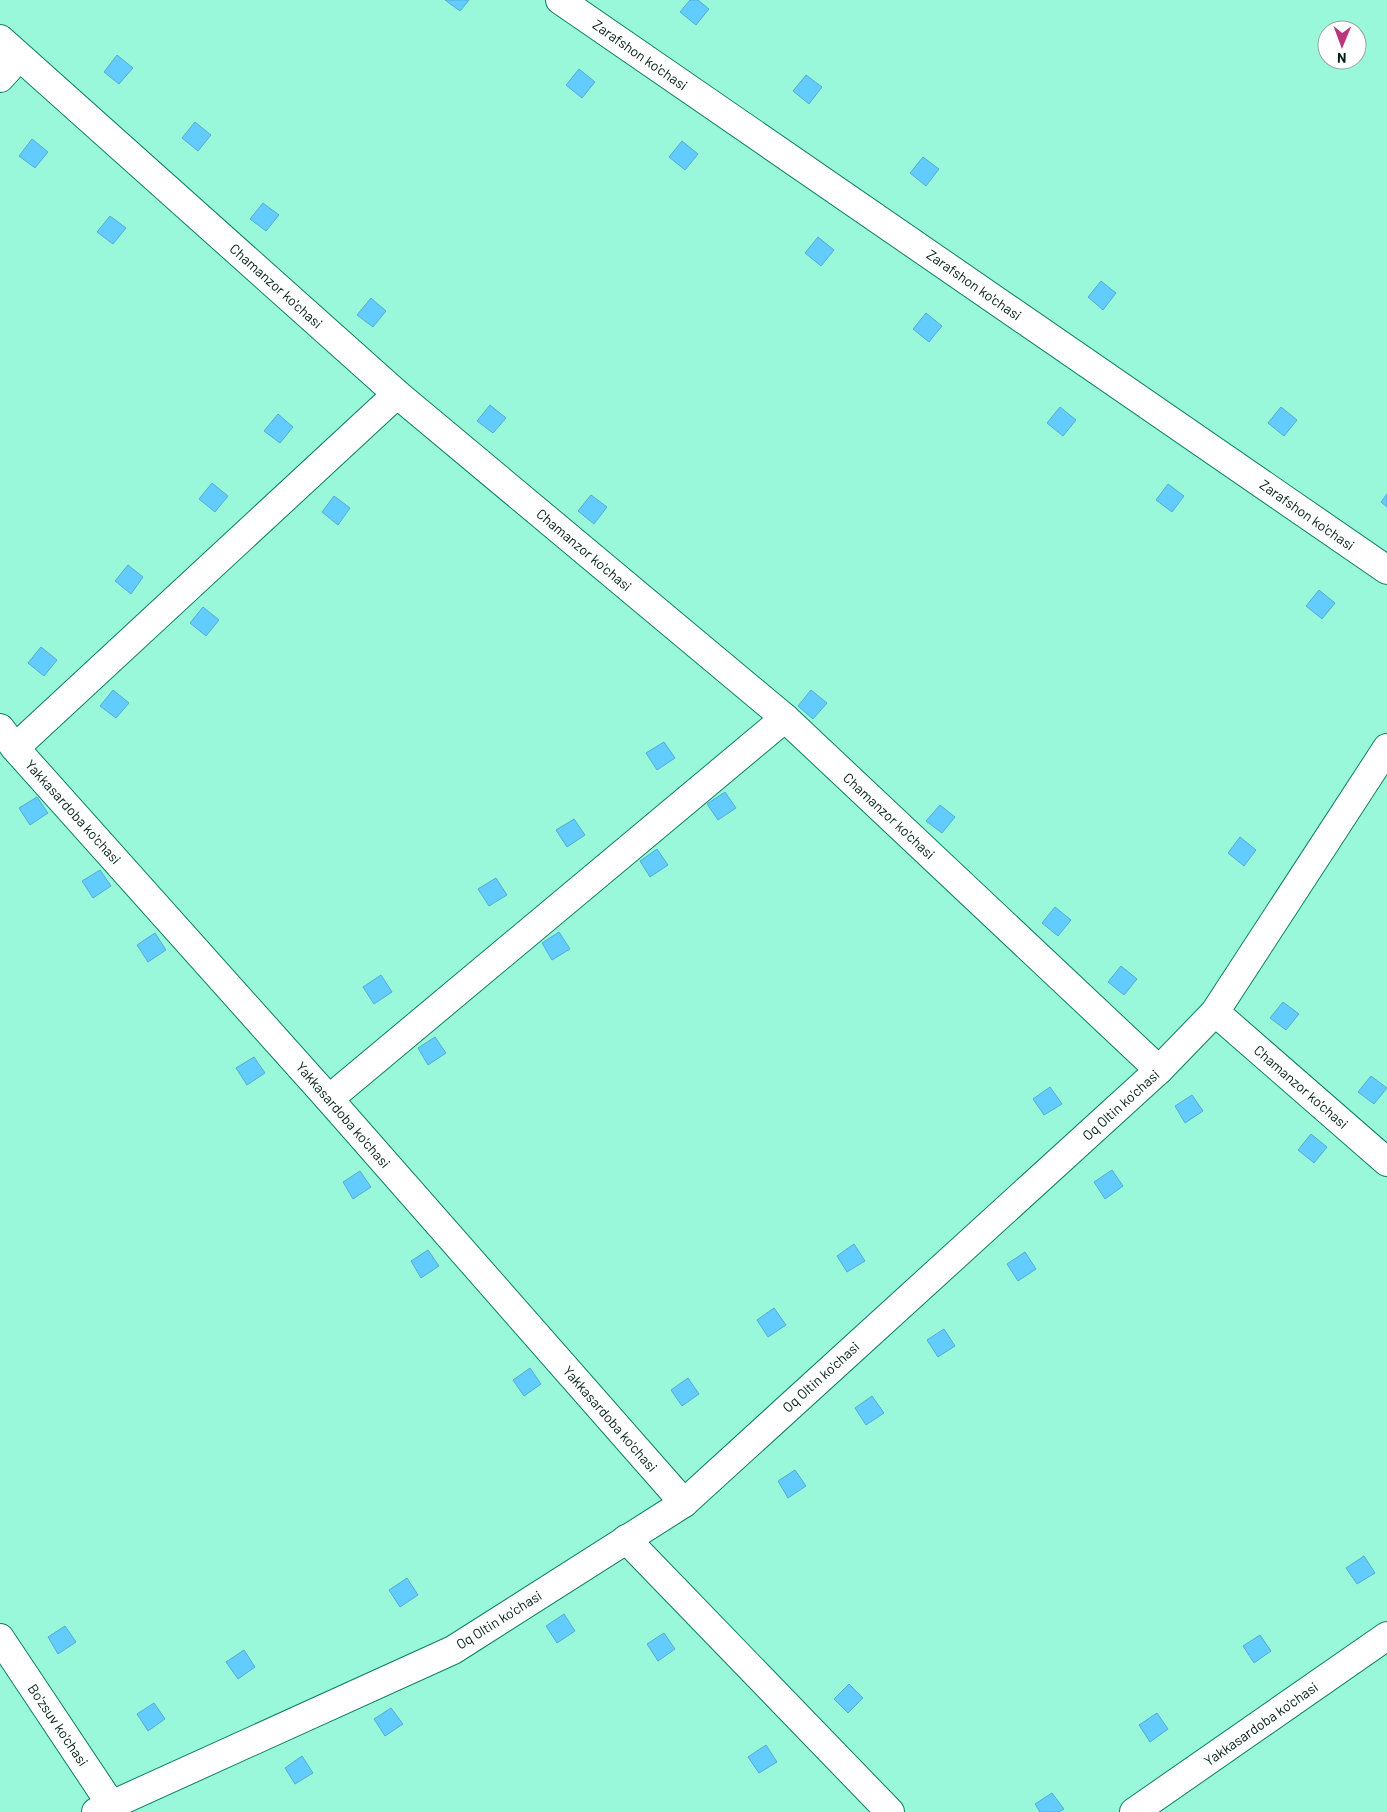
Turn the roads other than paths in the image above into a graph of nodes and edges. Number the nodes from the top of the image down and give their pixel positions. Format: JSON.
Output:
{"nodes":[{"id":1,"x":560,"y":0,"type":"edge"},
{"id":2,"x":10,"y":48,"type":"edge"},
{"id":3,"x":0,"y":78,"type":"edge"},
{"id":4,"x":397,"y":394,"type":"junction"},
{"id":5,"x":1387,"y":570,"type":"edge"},
{"id":6,"x":785,"y":718,"type":"junction"},
{"id":7,"x":8,"y":738,"type":"edge"},
{"id":8,"x":1387,"y":748,"type":"edge"},
{"id":9,"x":1215,"y":1012,"type":"junction"},
{"id":10,"x":1159,"y":1070,"type":"junction"},
{"id":11,"x":330,"y":1099,"type":"junction"},
{"id":12,"x":1387,"y":1162,"type":"edge"},
{"id":13,"x":684,"y":1502,"type":"junction"},
{"id":14,"x":626,"y":1539,"type":"junction"},
{"id":15,"x":1387,"y":1636,"type":"edge"},
{"id":16,"x":0,"y":1638,"type":"edge"},
{"id":17,"x":108,"y":1809,"type":"edge"},
{"id":18,"x":890,"y":1812,"type":"edge"},
{"id":19,"x":1134,"y":1812,"type":"edge"}],
"edges":[{"from":1,"to":5,"type":"street","name":"Zarafshon ko'chasi"},
{"from":2,"to":3,"type":"street"},
{"from":2,"to":4,"type":"street","name":"Chamanzor ko'chasi"},
{"from":4,"to":6,"type":"street","name":"Chamanzor ko'chasi"},
{"from":4,"to":7,"type":"street"},
{"from":6,"to":10,"type":"street","name":"Chamanzor ko'chasi"},
{"from":6,"to":11,"type":"street"},
{"from":7,"to":11,"type":"street","name":"Yakkasardoba ko'chasi"},
{"from":8,"to":9,"type":"street","name":"Oq Oltin ko'chasi"},
{"from":9,"to":10,"type":"street","name":"Oq Oltin ko'chasi"},
{"from":9,"to":12,"type":"street","name":"Chamanzor ko'chasi"},
{"from":10,"to":13,"type":"street","name":"Oq Oltin ko'chasi"},
{"from":11,"to":13,"type":"street","name":"Yakkasardoba ko'chasi"},
{"from":13,"to":14,"type":"street","name":"Oq Oltin ko'chasi"},
{"from":14,"to":17,"type":"street","name":"Oq Oltin ko'chasi"},
{"from":14,"to":18,"type":"street"},
{"from":15,"to":19,"type":"street","name":"Yakkasardoba ko'chasi"},
{"from":16,"to":17,"type":"street","name":"Bo'zsuv ko'chasi"}]}
